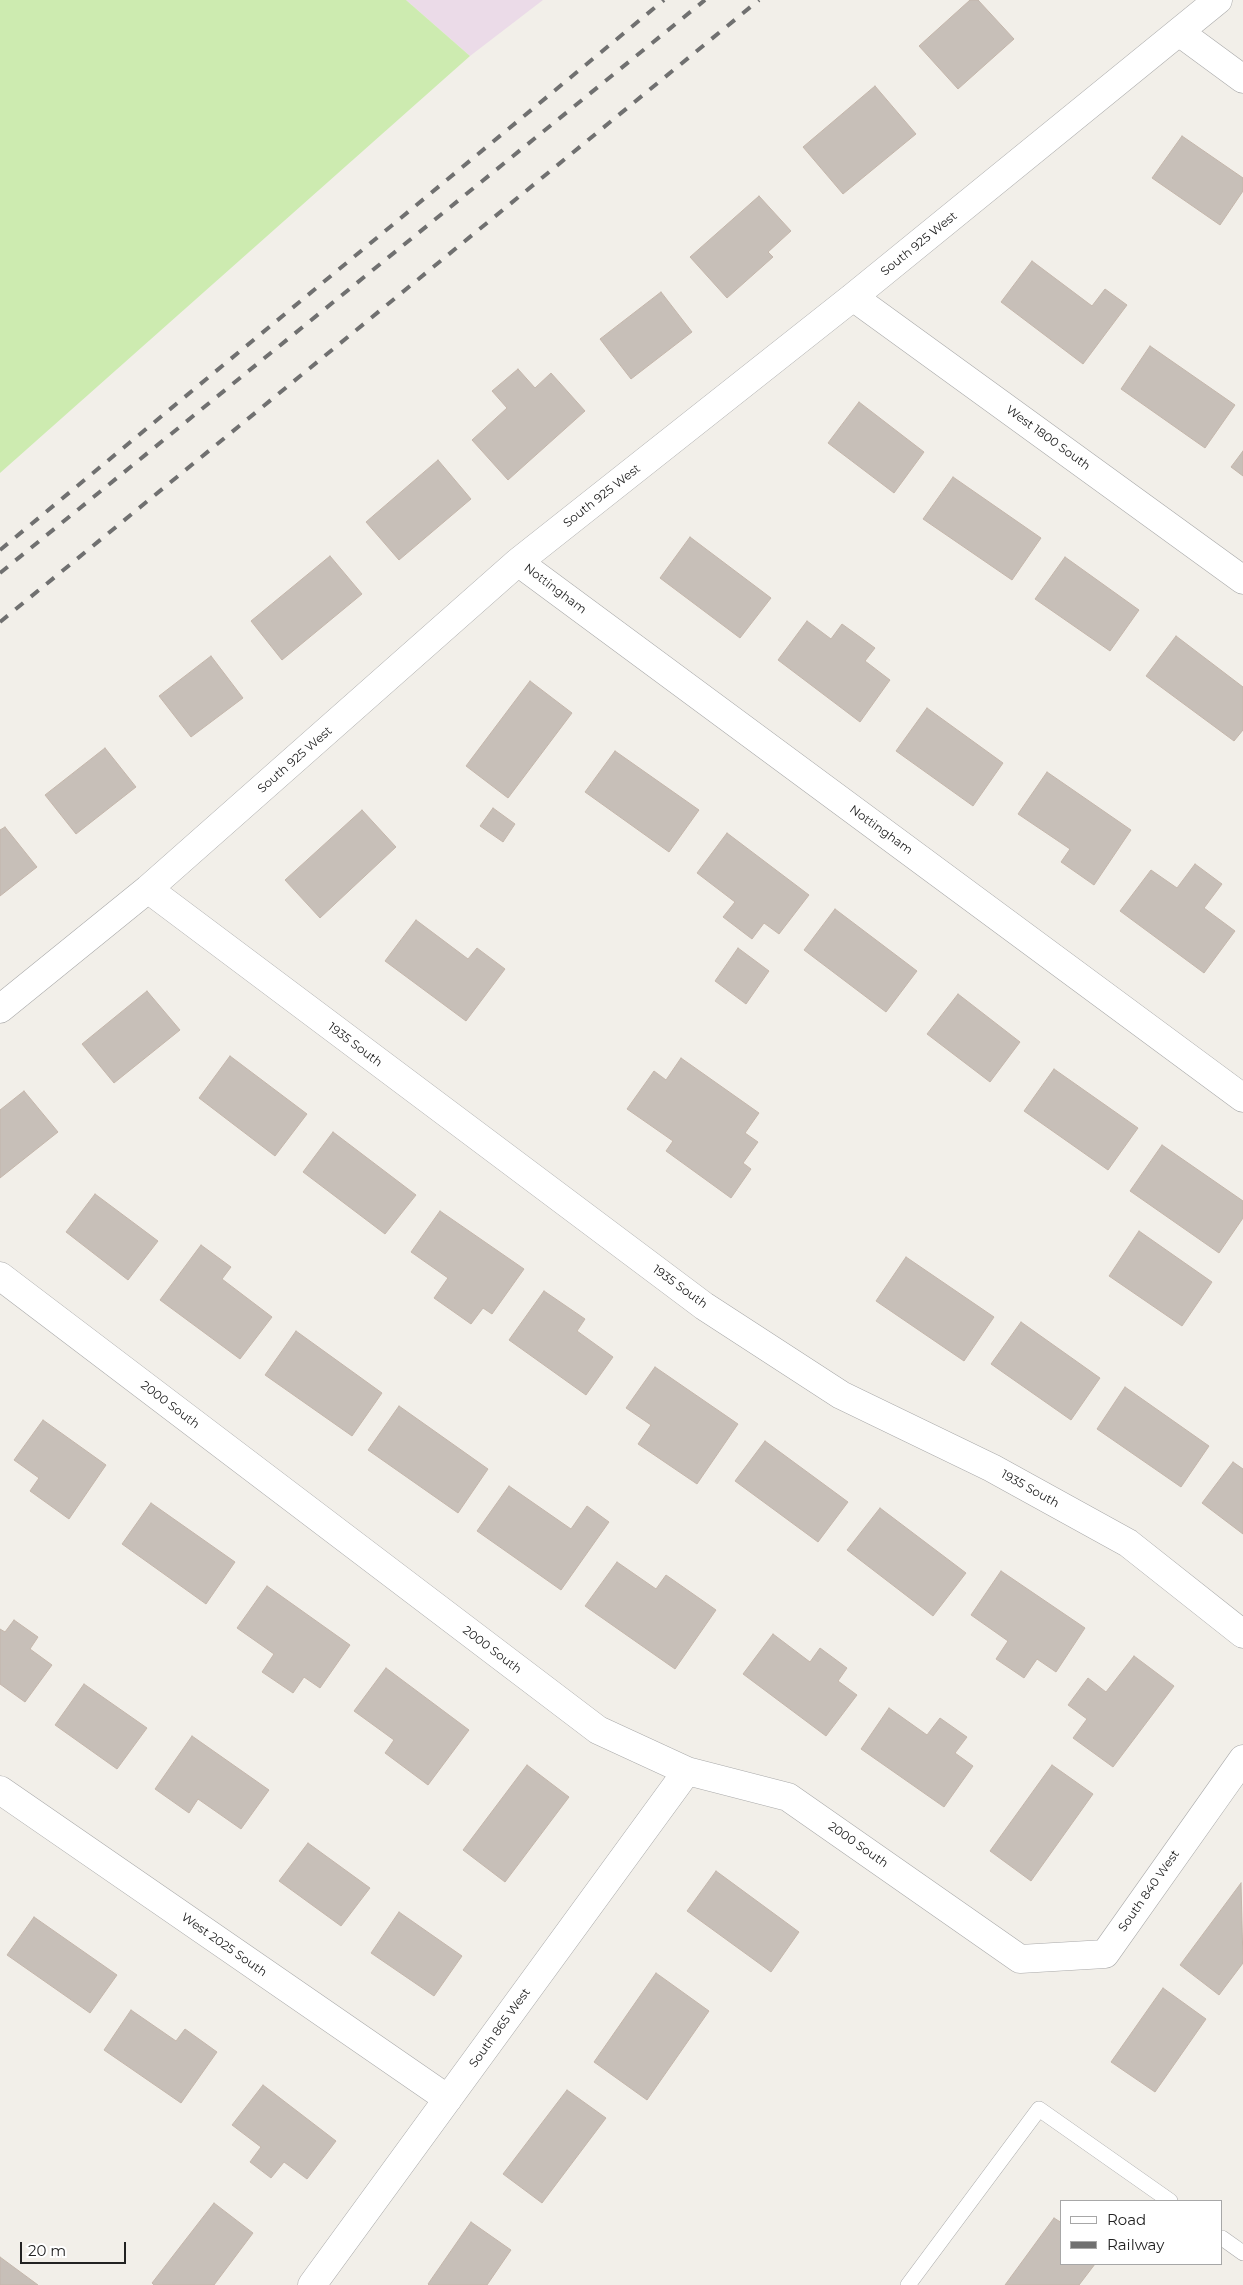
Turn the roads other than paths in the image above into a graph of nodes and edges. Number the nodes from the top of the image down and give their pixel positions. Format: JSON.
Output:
{"nodes":[{"id":1,"x":1218,"y":0,"type":"edge"},
{"id":2,"x":1179,"y":32,"type":"junction"},
{"id":3,"x":1243,"y":79,"type":"edge"},
{"id":4,"x":853,"y":297,"type":"junction"},
{"id":5,"x":518,"y":562,"type":"junction"},
{"id":6,"x":1243,"y":580,"type":"edge"},
{"id":7,"x":148,"y":890,"type":"junction"},
{"id":8,"x":0,"y":1009,"type":"edge"},
{"id":9,"x":1243,"y":1098,"type":"edge"},
{"id":10,"x":0,"y":1276,"type":"edge"},
{"id":11,"x":1243,"y":1634,"type":"edge"},
{"id":12,"x":1243,"y":1759,"type":"edge"},
{"id":13,"x":687,"y":1771,"type":"junction"},
{"id":14,"x":0,"y":1790,"type":"edge"},
{"id":15,"x":1020,"y":1959,"type":"joint"},
{"id":16,"x":448,"y":2099,"type":"junction"},
{"id":17,"x":1169,"y":2200,"type":"edge"},
{"id":18,"x":1223,"y":2239,"type":"edge"},
{"id":19,"x":1243,"y":2253,"type":"edge"},
{"id":20,"x":312,"y":2285,"type":"edge"},
{"id":21,"x":908,"y":2285,"type":"edge"}],
"edges":[{"from":1,"to":2,"type":"street","name":"South 925 West"},
{"from":2,"to":3,"type":"street"},
{"from":2,"to":4,"type":"street","name":"South 925 West"},
{"from":4,"to":5,"type":"street","name":"South 925 West"},
{"from":4,"to":6,"type":"street","name":"West 1800 South"},
{"from":5,"to":7,"type":"street","name":"South 925 West"},
{"from":5,"to":9,"type":"street","name":"Nottingham"},
{"from":7,"to":8,"type":"street","name":"South 925 West"},
{"from":7,"to":11,"type":"street","name":"1935 South"},
{"from":10,"to":13,"type":"street","name":"2000 South"},
{"from":12,"to":15,"type":"street","name":"South 840 West"},
{"from":13,"to":15,"type":"street","name":"2000 South"},
{"from":13,"to":16,"type":"street","name":"South 865 West"},
{"from":14,"to":16,"type":"street","name":"West 2025 South"},
{"from":16,"to":20,"type":"street","name":"South 865 West"},
{"from":17,"to":21,"type":"lane"},
{"from":18,"to":19,"type":"lane"}]}
